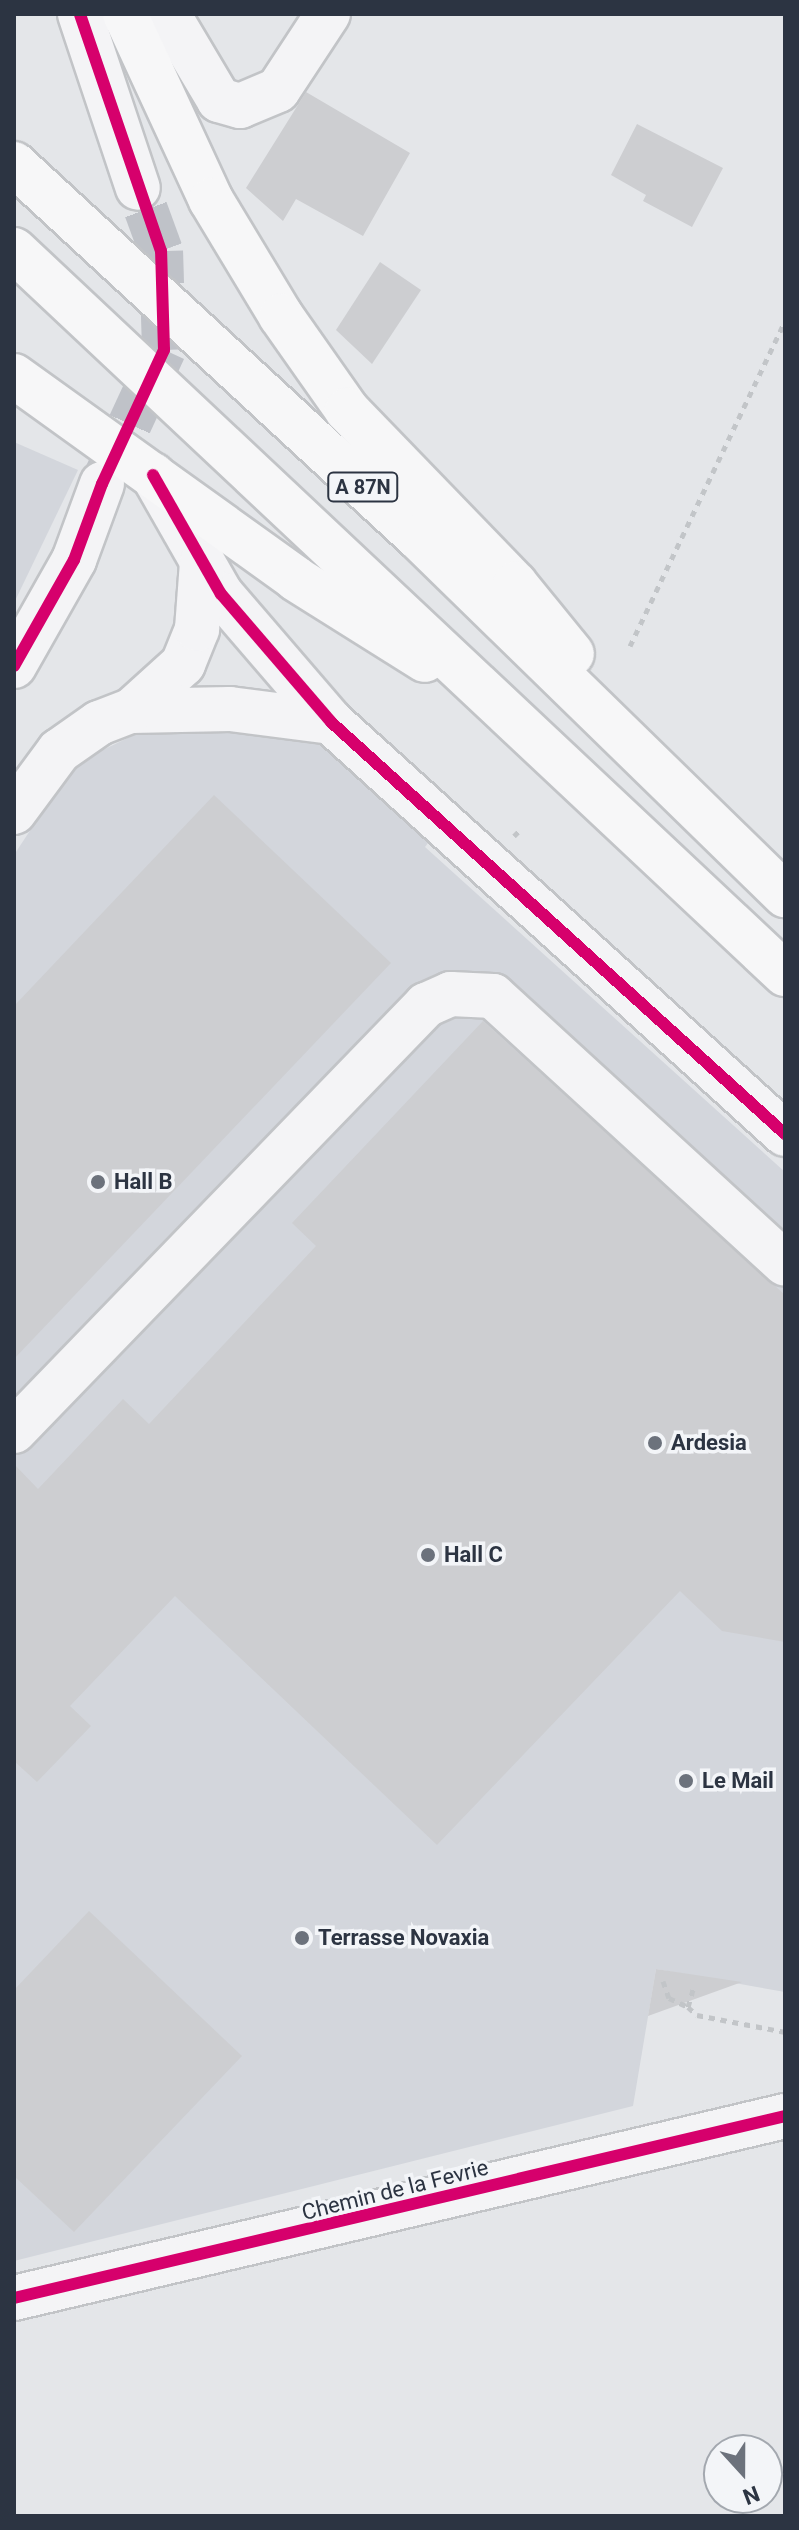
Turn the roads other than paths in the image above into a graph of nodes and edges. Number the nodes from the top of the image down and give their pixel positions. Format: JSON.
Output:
{"nodes":[{"id":1,"x":80,"y":14,"type":"edge"},
{"id":2,"x":125,"y":14,"type":"edge"},
{"id":3,"x":168,"y":14,"type":"edge"},
{"id":4,"x":328,"y":14,"type":"edge"},
{"id":5,"x":14,"y":164,"type":"edge"},
{"id":6,"x":138,"y":188,"type":"tunnel mouth"},
{"id":7,"x":14,"y":250,"type":"edge"},
{"id":8,"x":14,"y":376,"type":"edge"},
{"id":9,"x":153,"y":475,"type":"junction"},
{"id":10,"x":102,"y":484,"type":"tunnel mouth"},
{"id":11,"x":202,"y":563,"type":"junction"},
{"id":12,"x":14,"y":666,"type":"edge"},
{"id":13,"x":131,"y":711,"type":"junction"},
{"id":14,"x":512,"y":715,"type":"junction"},
{"id":15,"x":331,"y":722,"type":"junction"},
{"id":16,"x":14,"y":812,"type":"edge"},
{"id":17,"x":704,"y":818,"type":"junction"},
{"id":18,"x":785,"y":895,"type":"edge"},
{"id":19,"x":785,"y":974,"type":"edge"},
{"id":20,"x":785,"y":1134,"type":"edge"},
{"id":21,"x":785,"y":1264,"type":"edge"},
{"id":22,"x":14,"y":1431,"type":"edge"},
{"id":23,"x":785,"y":2116,"type":"edge"},
{"id":24,"x":14,"y":2298,"type":"edge"}],
"edges":[{"from":1,"to":6,"type":"street"},
{"from":2,"to":17,"type":"highway"},
{"from":3,"to":4,"type":"street"},
{"from":5,"to":17,"type":"highway","number":"A 87N"},
{"from":7,"to":14,"type":"highway","number":"A 87N"},
{"from":8,"to":9,"type":"highway"},
{"from":9,"to":11,"type":"street"},
{"from":9,"to":14,"type":"highway"},
{"from":10,"to":12,"type":"street"},
{"from":11,"to":13,"type":"street"},
{"from":11,"to":15,"type":"street"},
{"from":13,"to":15,"type":"street"},
{"from":13,"to":16,"type":"street"},
{"from":14,"to":19,"type":"highway","number":"A 87N"},
{"from":15,"to":20,"type":"street"},
{"from":17,"to":18,"type":"highway","number":"A 87N"},
{"from":21,"to":22,"type":"street"},
{"from":23,"to":24,"type":"street","name":"Chemin de la Fevrie"}]}
